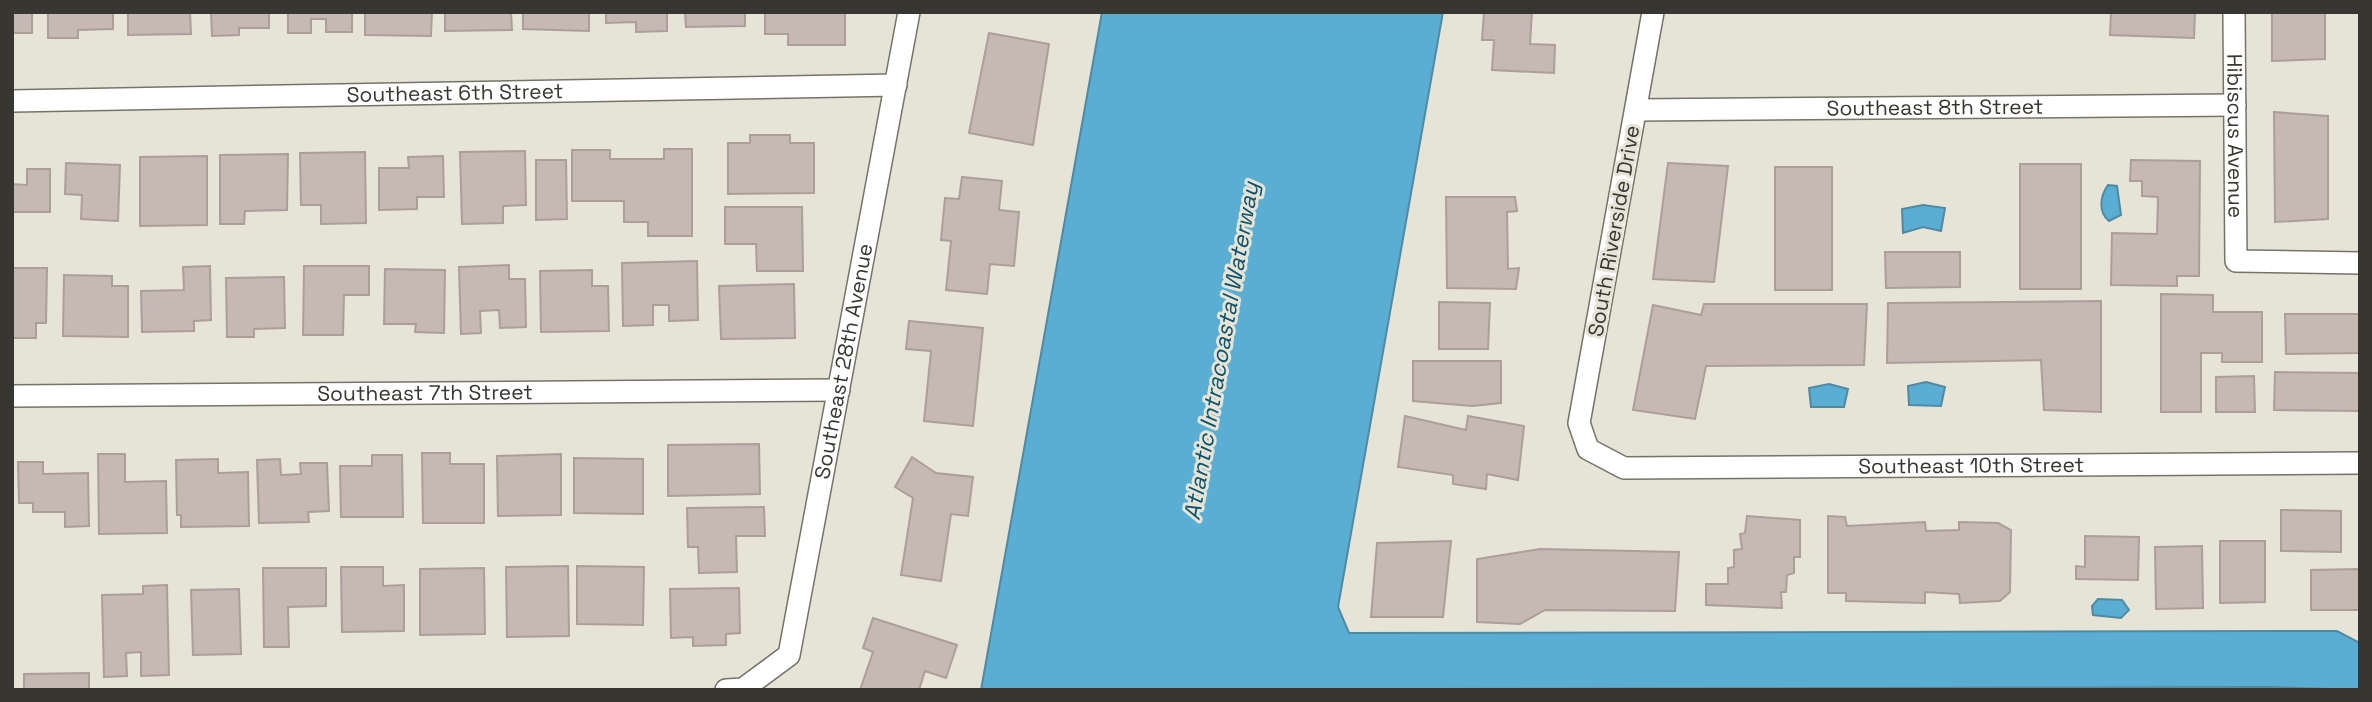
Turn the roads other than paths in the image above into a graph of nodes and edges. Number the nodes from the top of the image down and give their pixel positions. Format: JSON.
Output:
{"nodes":[{"id":1,"x":909,"y":12,"type":"edge"},
{"id":2,"x":1653,"y":12,"type":"edge"},
{"id":3,"x":2234,"y":12,"type":"edge"},
{"id":4,"x":896,"y":85,"type":"junction"},
{"id":5,"x":12,"y":101,"type":"edge"},
{"id":6,"x":2235,"y":105,"type":"junction"},
{"id":7,"x":1636,"y":110,"type":"junction"},
{"id":8,"x":2360,"y":263,"type":"edge"},
{"id":9,"x":839,"y":390,"type":"junction"},
{"id":10,"x":12,"y":396,"type":"edge"},
{"id":11,"x":1588,"y":449,"type":"joint"},
{"id":12,"x":2360,"y":463,"type":"edge"},
{"id":13,"x":743,"y":689,"type":"edge"},
{"id":14,"x":726,"y":690,"type":"edge"}],
"edges":[{"from":1,"to":4,"type":"street","name":"Southeast 28th Avenue"},
{"from":2,"to":7,"type":"street","name":"South Riverside Drive"},
{"from":3,"to":6,"type":"street","name":"Hibiscus Avenue"},
{"from":4,"to":5,"type":"street","name":"Southeast 6th Street"},
{"from":4,"to":9,"type":"street","name":"Southeast 28th Avenue"},
{"from":6,"to":7,"type":"street","name":"Southeast 8th Street"},
{"from":6,"to":8,"type":"street","name":"Hibiscus Avenue"},
{"from":7,"to":11,"type":"street","name":"South Riverside Drive"},
{"from":9,"to":10,"type":"street","name":"Southeast 7th Street"},
{"from":9,"to":13,"type":"street","name":"Southeast 28th Avenue"},
{"from":11,"to":12,"type":"street","name":"Southeast 10th Street"},
{"from":13,"to":14,"type":"street"}]}
